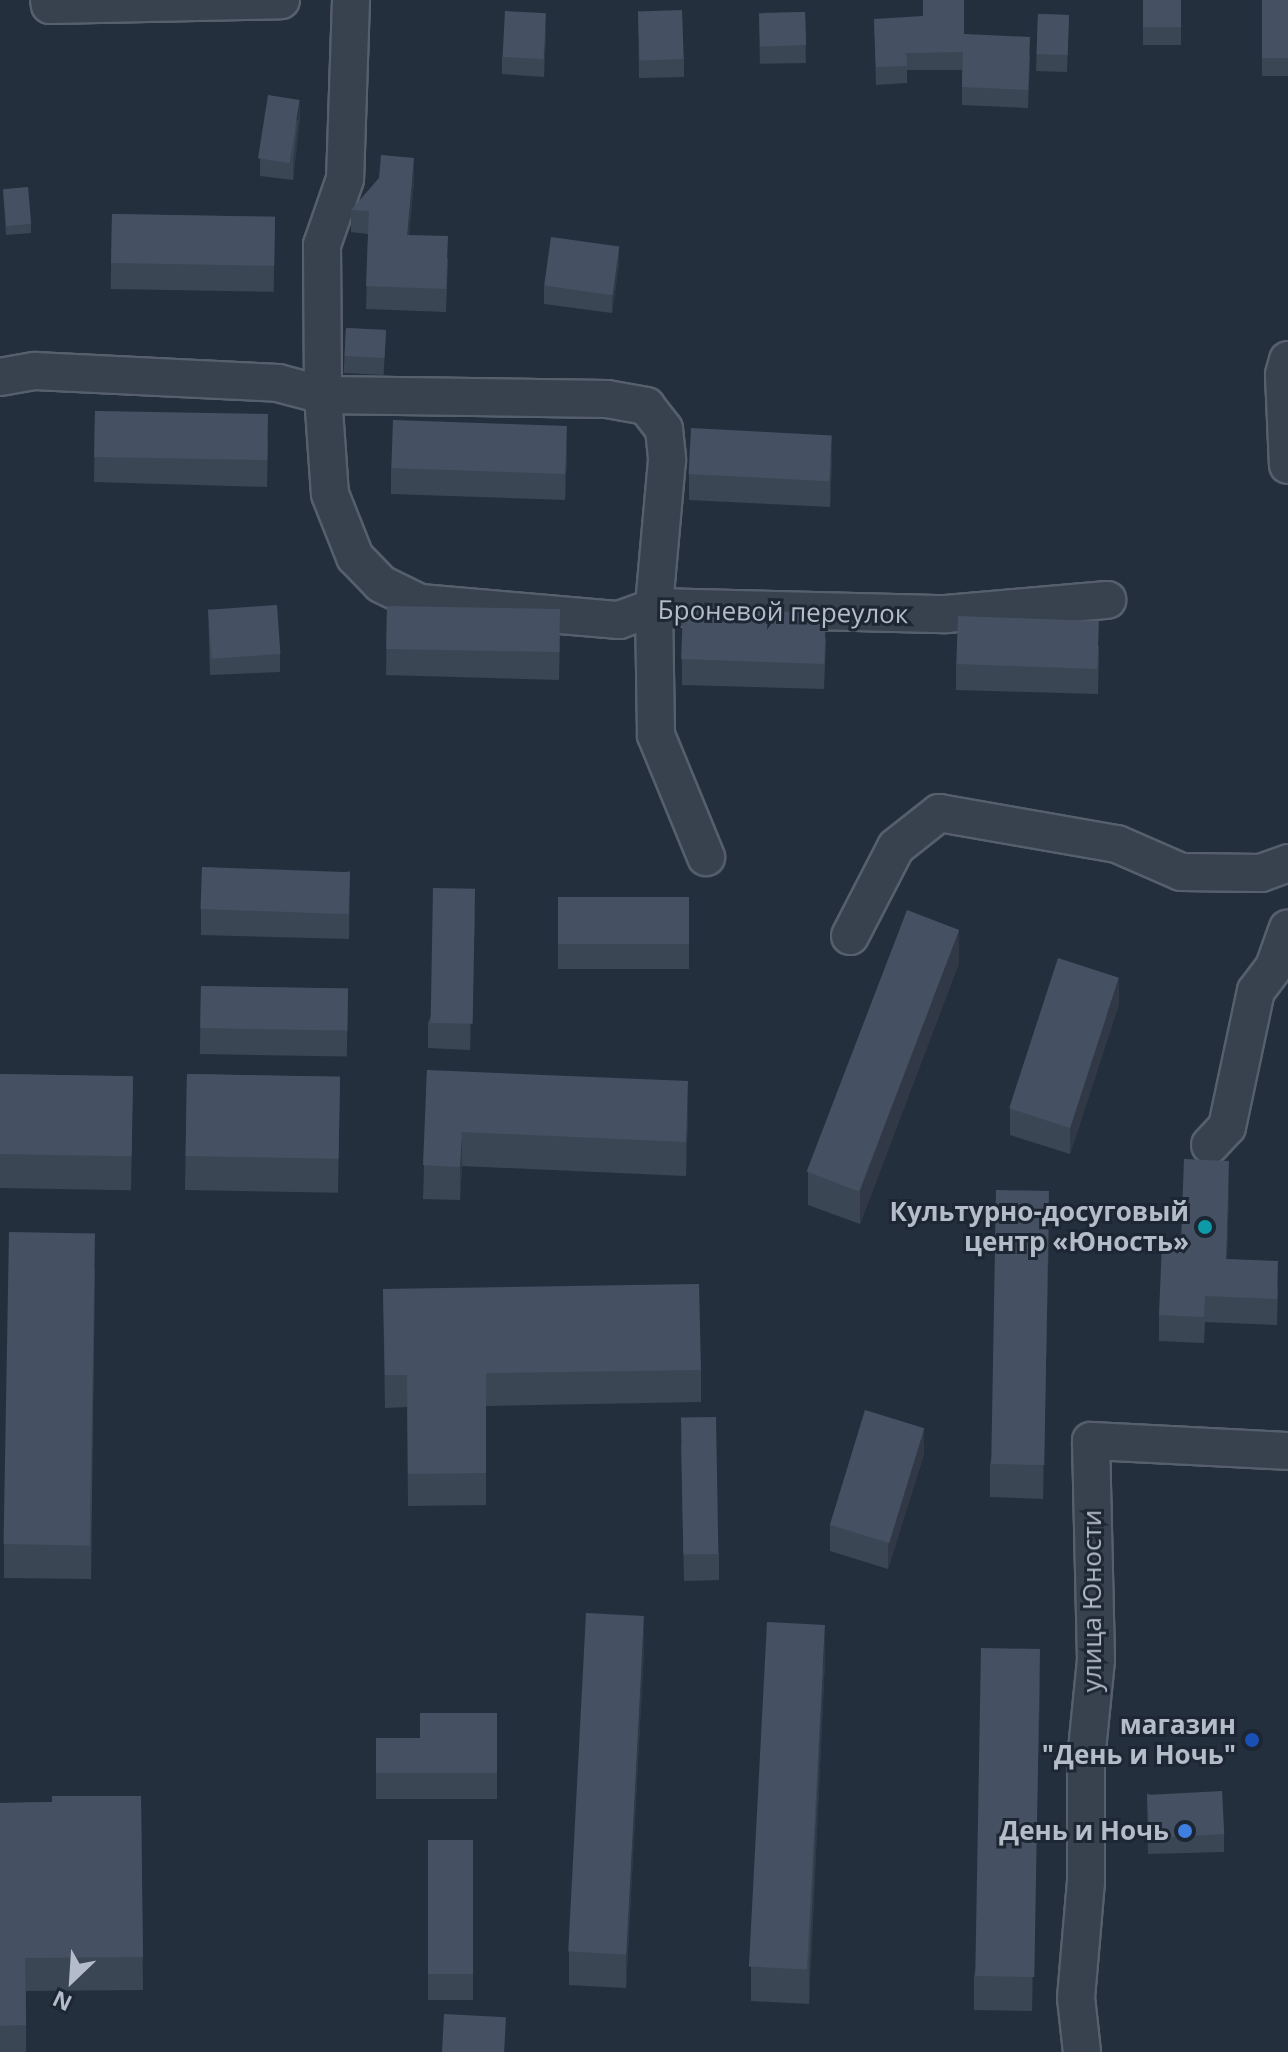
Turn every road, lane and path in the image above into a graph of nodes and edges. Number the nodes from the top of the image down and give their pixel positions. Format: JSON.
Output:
{"nodes":[{"id":1,"x":281,"y":0,"type":"edge"},
{"id":2,"x":351,"y":0,"type":"edge"},
{"id":3,"x":50,"y":2,"type":"edge"},
{"id":4,"x":1288,"y":360,"type":"edge"},
{"id":5,"x":0,"y":377,"type":"edge"},
{"id":6,"x":323,"y":395,"type":"junction"},
{"id":7,"x":1288,"y":465,"type":"edge"},
{"id":8,"x":1107,"y":600,"type":"dead end"},
{"id":9,"x":654,"y":607,"type":"junction"},
{"id":10,"x":706,"y":857,"type":"dead end"},
{"id":11,"x":1288,"y":863,"type":"edge"},
{"id":12,"x":1288,"y":928,"type":"edge"},
{"id":13,"x":850,"y":936,"type":"dead end"},
{"id":14,"x":1210,"y":1145,"type":"dead end"},
{"id":15,"x":1288,"y":1451,"type":"edge"},
{"id":16,"x":1082,"y":2052,"type":"edge"}],
"edges":[{"from":1,"to":3,"type":"street"},
{"from":2,"to":6,"type":"street","name":"Броневой переулок"},
{"from":4,"to":7,"type":"street"},
{"from":5,"to":6,"type":"street"},
{"from":6,"to":9,"type":"street","name":"Броневой переулок"},
{"from":6,"to":9,"type":"street"},
{"from":8,"to":9,"type":"street","name":"Броневой переулок"},
{"from":9,"to":10,"type":"street"},
{"from":11,"to":13,"type":"street"},
{"from":12,"to":14,"type":"street"},
{"from":15,"to":16,"type":"street","name":"улица Юности"}]}
